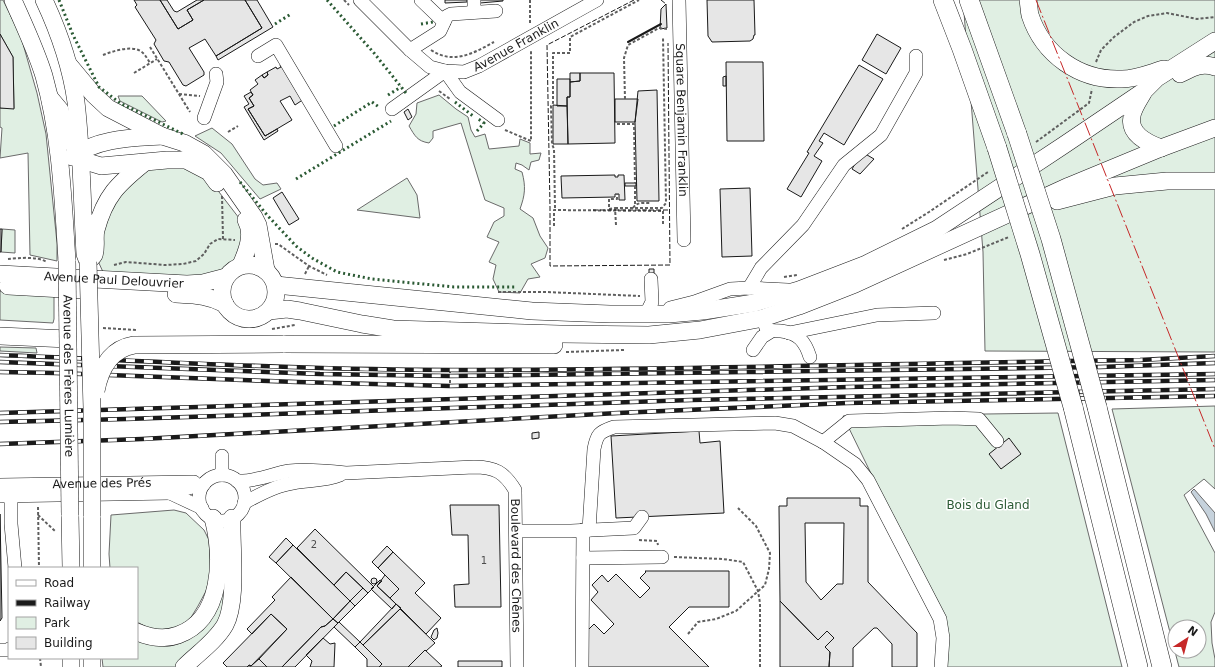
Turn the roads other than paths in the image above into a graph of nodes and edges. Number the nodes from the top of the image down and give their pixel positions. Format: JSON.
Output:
{"nodes":[{"id":1,"x":12,"y":0,"type":"edge"},
{"id":2,"x":34,"y":0,"type":"edge"},
{"id":3,"x":44,"y":0,"type":"edge"},
{"id":4,"x":360,"y":0,"type":"edge"},
{"id":5,"x":420,"y":0,"type":"edge"},
{"id":6,"x":598,"y":0,"type":"edge"},
{"id":7,"x":679,"y":0,"type":"edge"},
{"id":8,"x":943,"y":0,"type":"edge"},
{"id":9,"x":968,"y":0,"type":"edge"},
{"id":10,"x":1028,"y":0,"type":"edge"},
{"id":11,"x":474,"y":6,"type":"edge"},
{"id":12,"x":496,"y":12,"type":"dead end"},
{"id":13,"x":444,"y":22,"type":"junction"},
{"id":14,"x":1215,"y":41,"type":"edge"},
{"id":15,"x":410,"y":50,"type":"junction"},
{"id":16,"x":258,"y":56,"type":"dead end"},
{"id":17,"x":916,"y":56,"type":"dead end"},
{"id":18,"x":1183,"y":62,"type":"junction"},
{"id":19,"x":68,"y":64,"type":"junction"},
{"id":20,"x":1215,"y":67,"type":"edge"},
{"id":21,"x":445,"y":71,"type":"junction"},
{"id":22,"x":216,"y":74,"type":"dead end"},
{"id":23,"x":1144,"y":91,"type":"junction"},
{"id":24,"x":50,"y":98,"type":"junction"},
{"id":25,"x":392,"y":109,"type":"dead end"},
{"id":26,"x":204,"y":118,"type":"dead end"},
{"id":27,"x":498,"y":120,"type":"dead end"},
{"id":28,"x":1215,"y":120,"type":"edge"},
{"id":29,"x":1209,"y":129,"type":"edge"},
{"id":30,"x":162,"y":136,"type":"junction"},
{"id":31,"x":336,"y":146,"type":"dead end"},
{"id":32,"x":1161,"y":148,"type":"junction"},
{"id":33,"x":80,"y":152,"type":"junction"},
{"id":34,"x":144,"y":163,"type":"junction"},
{"id":35,"x":61,"y":168,"type":"junction"},
{"id":36,"x":1215,"y":181,"type":"edge"},
{"id":37,"x":997,"y":218,"type":"junction"},
{"id":38,"x":684,"y":240,"type":"dead end"},
{"id":39,"x":88,"y":262,"type":"junction"},
{"id":40,"x":241,"y":265,"type":"junction"},
{"id":41,"x":3,"y":266,"type":"edge"},
{"id":42,"x":266,"y":270,"type":"junction"},
{"id":43,"x":226,"y":277,"type":"junction"},
{"id":44,"x":651,"y":279,"type":"dead end"},
{"id":45,"x":800,"y":282,"type":"junction"},
{"id":46,"x":0,"y":285,"type":"edge"},
{"id":47,"x":276,"y":285,"type":"junction"},
{"id":48,"x":749,"y":288,"type":"junction"},
{"id":49,"x":225,"y":304,"type":"junction"},
{"id":50,"x":269,"y":311,"type":"junction"},
{"id":51,"x":934,"y":313,"type":"dead end"},
{"id":52,"x":646,"y":314,"type":"junction"},
{"id":53,"x":767,"y":325,"type":"junction"},
{"id":54,"x":789,"y":333,"type":"junction"},
{"id":55,"x":649,"y":335,"type":"junction"},
{"id":56,"x":0,"y":336,"type":"edge"},
{"id":57,"x":68,"y":339,"type":"junction"},
{"id":58,"x":753,"y":350,"type":"dead end"},
{"id":59,"x":810,"y":357,"type":"dead end"},
{"id":60,"x":92,"y":409,"type":"junction"},
{"id":61,"x":997,"y":441,"type":"dead end"},
{"id":62,"x":823,"y":442,"type":"junction"},
{"id":63,"x":222,"y":456,"type":"dead end"},
{"id":64,"x":346,"y":473,"type":"junction"},
{"id":65,"x":222,"y":475,"type":"junction"},
{"id":66,"x":237,"y":481,"type":"junction"},
{"id":67,"x":204,"y":484,"type":"junction"},
{"id":68,"x":0,"y":485,"type":"edge"},
{"id":69,"x":170,"y":493,"type":"junction"},
{"id":70,"x":5,"y":496,"type":"edge"},
{"id":71,"x":244,"y":503,"type":"junction"},
{"id":72,"x":207,"y":513,"type":"junction"},
{"id":73,"x":642,"y":517,"type":"dead end"},
{"id":74,"x":232,"y":518,"type":"junction"},
{"id":75,"x":586,"y":530,"type":"junction"},
{"id":76,"x":516,"y":531,"type":"junction"},
{"id":77,"x":92,"y":534,"type":"junction"},
{"id":78,"x":662,"y":557,"type":"road end"},
{"id":79,"x":582,"y":558,"type":"junction"},
{"id":80,"x":15,"y":567,"type":"edge"},
{"id":81,"x":71,"y":567,"type":"edge"},
{"id":82,"x":92,"y":567,"type":"edge"},
{"id":83,"x":100,"y":567,"type":"edge"},
{"id":84,"x":138,"y":632,"type":"edge"},
{"id":85,"x":184,"y":667,"type":"edge"},
{"id":86,"x":517,"y":667,"type":"edge"},
{"id":87,"x":582,"y":667,"type":"edge"},
{"id":88,"x":941,"y":667,"type":"edge"},
{"id":89,"x":1138,"y":667,"type":"edge"},
{"id":90,"x":1162,"y":667,"type":"edge"}],
"edges":[{"from":1,"to":24,"type":"main road","name":"Avenue des Frères Lumière"},
{"from":2,"to":19,"type":"main road","name":"Avenue des Frères Lumière"},
{"from":3,"to":19,"type":"main road","name":"Avenue des Frères Lumière"},
{"from":4,"to":15,"type":"street","name":"Avenue Franklin"},
{"from":5,"to":13,"type":"street"},
{"from":6,"to":21,"type":"street","name":"Avenue Franklin"},
{"from":7,"to":38,"type":"street","name":"Square Benjamin Franklin"},
{"from":8,"to":89,"type":"highway","bridge":true},
{"from":9,"to":90,"type":"highway","bridge":true},
{"from":10,"to":18,"type":"main road"},
{"from":11,"to":12,"type":"street"},
{"from":11,"to":13,"type":"street"},
{"from":13,"to":15,"type":"street"},
{"from":14,"to":18,"type":"main road"},
{"from":15,"to":21,"type":"street","name":"Avenue Franklin"},
{"from":16,"to":31,"type":"street"},
{"from":17,"to":48,"type":"street"},
{"from":18,"to":23,"type":"main road"},
{"from":19,"to":30,"type":"main road"},
{"from":19,"to":33,"type":"main road","name":"Avenue des Frères Lumière"},
{"from":20,"to":23,"type":"main road"},
{"from":21,"to":25,"type":"street"},
{"from":21,"to":27,"type":"street"},
{"from":22,"to":26,"type":"street"},
{"from":23,"to":32,"type":"main road"},
{"from":23,"to":45,"type":"main road"},
{"from":24,"to":33,"type":"main road"},
{"from":24,"to":35,"type":"main road","name":"Avenue des Frères Lumière"},
{"from":28,"to":29,"type":"main road"},
{"from":29,"to":32,"type":"main road"},
{"from":30,"to":33,"type":"main road"},
{"from":30,"to":42,"type":"main road"},
{"from":32,"to":37,"type":"main road"},
{"from":33,"to":34,"type":"main road"},
{"from":33,"to":35,"type":"main road"},
{"from":33,"to":39,"type":"main road","name":"Avenue des Frères Lumière"},
{"from":34,"to":39,"type":"main road"},
{"from":34,"to":40,"type":"main road"},
{"from":35,"to":57,"type":"main road","name":"Avenue des Frères Lumière","bridge":true},
{"from":36,"to":37,"type":"main road"},
{"from":37,"to":53,"type":"main road"},
{"from":39,"to":60,"type":"main road","name":"Avenue des Frères Lumière","bridge":true},
{"from":40,"to":42,"type":"main road"},
{"from":40,"to":43,"type":"main road"},
{"from":41,"to":43,"type":"main road","name":"Avenue Paul Delouvrier"},
{"from":42,"to":47,"type":"main road"},
{"from":43,"to":49,"type":"main road"},
{"from":44,"to":52,"type":"street"},
{"from":45,"to":48,"type":"street"},
{"from":45,"to":52,"type":"main road"},
{"from":46,"to":49,"type":"main road","name":"Avenue Paul Delouvrier"},
{"from":47,"to":50,"type":"main road"},
{"from":47,"to":52,"type":"main road"},
{"from":48,"to":52,"type":"street"},
{"from":49,"to":50,"type":"main road"},
{"from":50,"to":55,"type":"main road"},
{"from":51,"to":54,"type":"street"},
{"from":53,"to":54,"type":"street"},
{"from":53,"to":55,"type":"main road"},
{"from":53,"to":58,"type":"street"},
{"from":54,"to":59,"type":"street"},
{"from":55,"to":60,"type":"main road","bridge":true},
{"from":56,"to":57,"type":"main road"},
{"from":57,"to":81,"type":"main road","name":"Avenue des Frères Lumière","bridge":true},
{"from":60,"to":77,"type":"main road","name":"Avenue des Frères Lumière","bridge":true},
{"from":61,"to":62,"type":"street"},
{"from":62,"to":75,"type":"street"},
{"from":62,"to":88,"type":"street"},
{"from":63,"to":65,"type":"street"},
{"from":64,"to":66,"type":"street"},
{"from":64,"to":71,"type":"street"},
{"from":64,"to":76,"type":"street","name":"Boulevard des Chênes"},
{"from":65,"to":66,"type":"street"},
{"from":65,"to":67,"type":"street","name":"Avenue des Prés"},
{"from":66,"to":71,"type":"street"},
{"from":67,"to":68,"type":"street","name":"Avenue des Prés"},
{"from":67,"to":69,"type":"street","name":"Avenue des Prés"},
{"from":67,"to":72,"type":"street"},
{"from":69,"to":70,"type":"street","name":"Avenue des Prés"},
{"from":69,"to":72,"type":"street","name":"Avenue des Prés"},
{"from":70,"to":80,"type":"street"},
{"from":71,"to":74,"type":"street"},
{"from":72,"to":74,"type":"street","name":"Avenue des Prés"},
{"from":72,"to":84,"type":"main road"},
{"from":73,"to":75,"type":"street"},
{"from":74,"to":85,"type":"main road"},
{"from":75,"to":76,"type":"street"},
{"from":75,"to":79,"type":"street"},
{"from":76,"to":86,"type":"street","name":"Boulevard des Chênes"},
{"from":77,"to":82,"type":"main road","name":"Avenue des Frères Lumière"},
{"from":77,"to":83,"type":"main road"},
{"from":78,"to":79,"type":"street"},
{"from":79,"to":87,"type":"street"}]}
